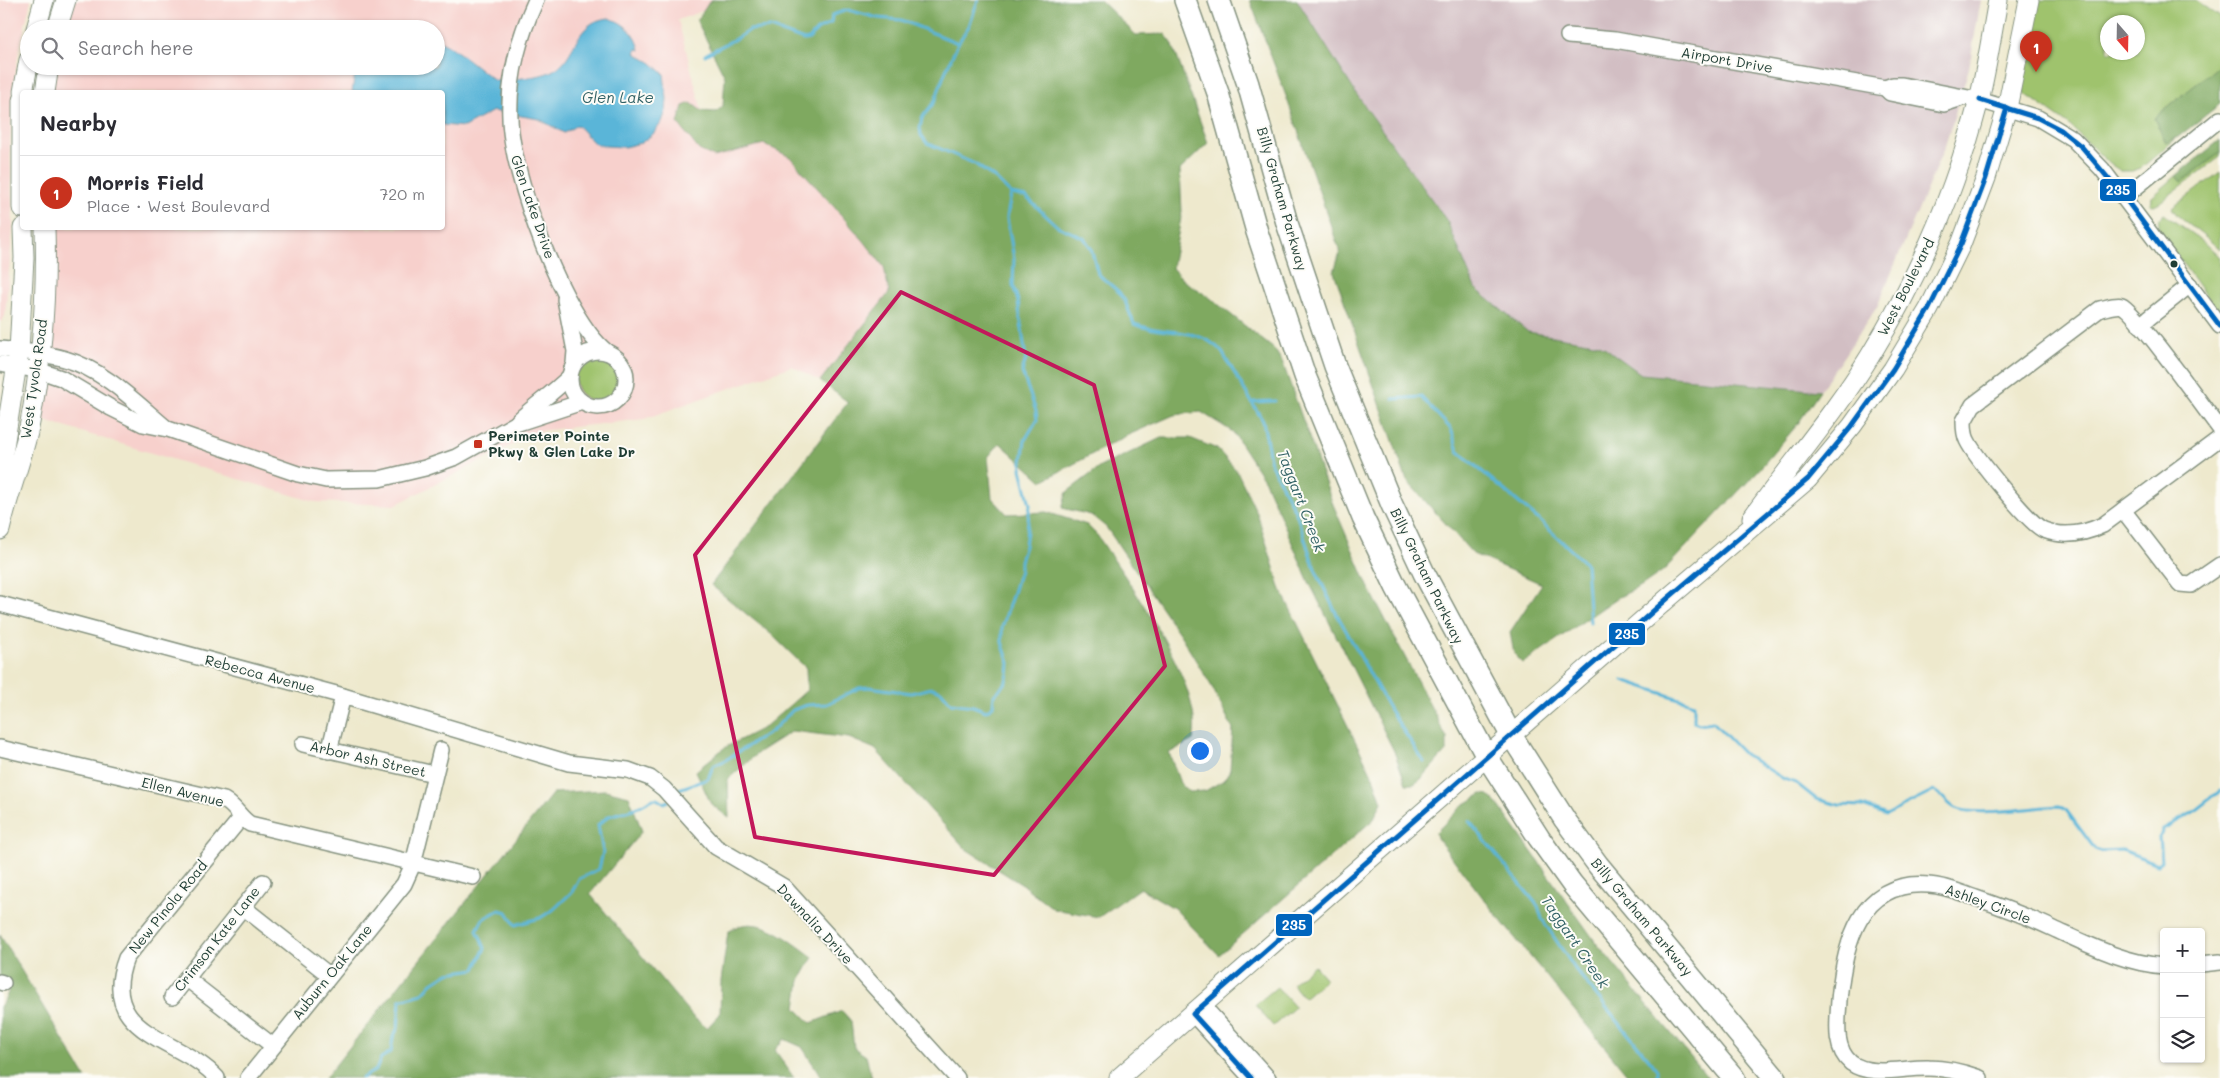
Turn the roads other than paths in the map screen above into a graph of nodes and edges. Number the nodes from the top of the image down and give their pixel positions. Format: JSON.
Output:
{"nodes":[{"id":1,"x":44,"y":0,"type":"edge"},
{"id":2,"x":55,"y":0,"type":"edge"},
{"id":3,"x":66,"y":0,"type":"edge"},
{"id":4,"x":536,"y":0,"type":"edge"},
{"id":5,"x":1185,"y":0,"type":"edge"},
{"id":6,"x":1219,"y":0,"type":"edge"},
{"id":7,"x":1998,"y":0,"type":"edge"},
{"id":8,"x":2029,"y":0,"type":"edge"},
{"id":9,"x":38,"y":20,"type":"edge"},
{"id":10,"x":51,"y":20,"type":"edge"},
{"id":11,"x":60,"y":20,"type":"edge"},
{"id":12,"x":1568,"y":36,"type":"dead end"},
{"id":13,"x":26,"y":75,"type":"edge"},
{"id":14,"x":44,"y":75,"type":"edge"},
{"id":15,"x":48,"y":75,"type":"edge"},
{"id":16,"x":46,"y":89,"type":"edge"},
{"id":17,"x":23,"y":90,"type":"edge"},
{"id":18,"x":1971,"y":99,"type":"junction"},
{"id":19,"x":2007,"y":108,"type":"junction"},
{"id":20,"x":2220,"y":119,"type":"edge"},
{"id":21,"x":2124,"y":197,"type":"junction"},
{"id":22,"x":23,"y":230,"type":"edge"},
{"id":23,"x":45,"y":230,"type":"edge"},
{"id":24,"x":2190,"y":285,"type":"junction"},
{"id":25,"x":564,"y":295,"type":"junction"},
{"id":26,"x":2140,"y":324,"type":"junction"},
{"id":27,"x":2220,"y":326,"type":"edge"},
{"id":28,"x":0,"y":349,"type":"edge"},
{"id":29,"x":607,"y":352,"type":"junction"},
{"id":30,"x":12,"y":361,"type":"edge"},
{"id":31,"x":39,"y":362,"type":"junction"},
{"id":32,"x":572,"y":370,"type":"junction"},
{"id":33,"x":582,"y":402,"type":"junction"},
{"id":34,"x":515,"y":424,"type":"junction"},
{"id":35,"x":168,"y":429,"type":"junction"},
{"id":36,"x":2220,"y":429,"type":"edge"},
{"id":37,"x":2220,"y":438,"type":"edge"},
{"id":38,"x":2123,"y":510,"type":"junction"},
{"id":39,"x":0,"y":528,"type":"edge"},
{"id":40,"x":1737,"y":539,"type":"junction"},
{"id":41,"x":2220,"y":565,"type":"edge"},
{"id":42,"x":0,"y":604,"type":"edge"},
{"id":43,"x":343,"y":696,"type":"junction"},
{"id":44,"x":1511,"y":735,"type":"junction"},
{"id":45,"x":302,"y":744,"type":"dead end"},
{"id":46,"x":0,"y":748,"type":"edge"},
{"id":47,"x":518,"y":748,"type":"joint"},
{"id":48,"x":440,"y":750,"type":"dead end"},
{"id":49,"x":329,"y":751,"type":"junction"},
{"id":50,"x":1487,"y":757,"type":"junction"},
{"id":51,"x":434,"y":774,"type":"junction"},
{"id":52,"x":241,"y":818,"type":"junction"},
{"id":53,"x":413,"y":864,"type":"junction"},
{"id":54,"x":473,"y":877,"type":"dead end"},
{"id":55,"x":263,"y":882,"type":"dead end"},
{"id":56,"x":243,"y":907,"type":"junction"},
{"id":57,"x":2220,"y":962,"type":"edge"},
{"id":58,"x":2205,"y":964,"type":"edge"},
{"id":59,"x":2160,"y":965,"type":"edge"},
{"id":60,"x":329,"y":975,"type":"junction"},
{"id":61,"x":186,"y":978,"type":"junction"},
{"id":62,"x":172,"y":997,"type":"dead end"},
{"id":63,"x":1198,"y":1010,"type":"junction"},
{"id":64,"x":273,"y":1046,"type":"junction"},
{"id":65,"x":218,"y":1078,"type":"edge"},
{"id":66,"x":248,"y":1078,"type":"edge"},
{"id":67,"x":957,"y":1078,"type":"edge"},
{"id":68,"x":1119,"y":1078,"type":"edge"},
{"id":69,"x":1252,"y":1078,"type":"edge"},
{"id":70,"x":1268,"y":1078,"type":"edge"},
{"id":71,"x":1734,"y":1078,"type":"edge"},
{"id":72,"x":1775,"y":1078,"type":"edge"},
{"id":73,"x":1980,"y":1078,"type":"edge"}],
"edges":[{"from":1,"to":9,"type":"main road"},
{"from":2,"to":10,"type":"main road"},
{"from":3,"to":11,"type":"main road"},
{"from":4,"to":25,"type":"street","name":"Glen Lake Drive"},
{"from":5,"to":50,"type":"highway"},
{"from":6,"to":44,"type":"highway","name":"Billy Graham Parkway"},
{"from":7,"to":18,"type":"main road","name":"West Boulevard"},
{"from":8,"to":19,"type":"main road","name":"West Boulevard"},
{"from":12,"to":18,"type":"street","name":"Airport Drive"},
{"from":13,"to":17,"type":"main road"},
{"from":14,"to":16,"type":"main road"},
{"from":15,"to":16,"type":"main road"},
{"from":18,"to":19,"type":"street","name":"Airport Drive"},
{"from":18,"to":40,"type":"main road","name":"West Boulevard"},
{"from":19,"to":21,"type":"street","name":"Airport Drive"},
{"from":19,"to":40,"type":"main road","name":"West Boulevard"},
{"from":20,"to":21,"type":"street"},
{"from":21,"to":24,"type":"street","name":"Airport Drive"},
{"from":22,"to":30,"type":"main road","name":"West Tyvola Road"},
{"from":23,"to":31,"type":"main road","name":"West Tyvola Road"},
{"from":24,"to":26,"type":"street"},
{"from":24,"to":27,"type":"street","name":"Airport Drive"},
{"from":25,"to":29,"type":"street","name":"Glen Lake Drive"},
{"from":25,"to":32,"type":"street","name":"Glen Lake Drive"},
{"from":26,"to":36,"type":"street"},
{"from":26,"to":38,"type":"street"},
{"from":28,"to":30,"type":"street"},
{"from":29,"to":32,"type":"street"},
{"from":29,"to":33,"type":"street"},
{"from":30,"to":31,"type":"street"},
{"from":30,"to":39,"type":"main road","name":"West Tyvola Road"},
{"from":31,"to":35,"type":"street"},
{"from":31,"to":35,"type":"street"},
{"from":31,"to":39,"type":"main road","name":"West Tyvola Road"},
{"from":32,"to":33,"type":"street"},
{"from":32,"to":34,"type":"street"},
{"from":33,"to":34,"type":"street"},
{"from":34,"to":35,"type":"street"},
{"from":37,"to":38,"type":"street"},
{"from":38,"to":41,"type":"street"},
{"from":40,"to":44,"type":"main road","name":"West Boulevard"},
{"from":42,"to":43,"type":"street","name":"Rebecca Avenue"},
{"from":43,"to":47,"type":"street","name":"Rebecca Avenue"},
{"from":43,"to":49,"type":"street"},
{"from":44,"to":50,"type":"main road","name":"West Boulevard"},
{"from":44,"to":72,"type":"highway","name":"Billy Graham Parkway"},
{"from":45,"to":49,"type":"street","name":"Arbor Ash Street"},
{"from":46,"to":52,"type":"street","name":"Ellen Avenue"},
{"from":47,"to":67,"type":"street","name":"Dawnalia Drive"},
{"from":48,"to":51,"type":"street","name":"Auburn Oak Lane"},
{"from":49,"to":51,"type":"street","name":"Arbor Ash Street"},
{"from":50,"to":63,"type":"main road","name":"West Boulevard"},
{"from":50,"to":71,"type":"highway"},
{"from":51,"to":53,"type":"street","name":"Auburn Oak Lane"},
{"from":52,"to":53,"type":"street","name":"Ellen Avenue"},
{"from":52,"to":65,"type":"street","name":"New Pinola Road"},
{"from":53,"to":54,"type":"street","name":"Ellen Avenue"},
{"from":53,"to":60,"type":"street","name":"Auburn Oak Lane"},
{"from":55,"to":56,"type":"street","name":"Crimson Kate Lane"},
{"from":56,"to":60,"type":"street"},
{"from":56,"to":61,"type":"street","name":"Crimson Kate Lane"},
{"from":57,"to":58,"type":"street"},
{"from":59,"to":73,"type":"street","name":"Ashley Circle"},
{"from":60,"to":64,"type":"street","name":"Auburn Oak Lane"},
{"from":61,"to":62,"type":"street","name":"Crimson Kate Lane"},
{"from":61,"to":64,"type":"street"},
{"from":63,"to":68,"type":"main road","name":"West Boulevard"},
{"from":63,"to":69,"type":"street"},
{"from":63,"to":70,"type":"street"},
{"from":64,"to":66,"type":"street","name":"Auburn Oak Lane"}]}
